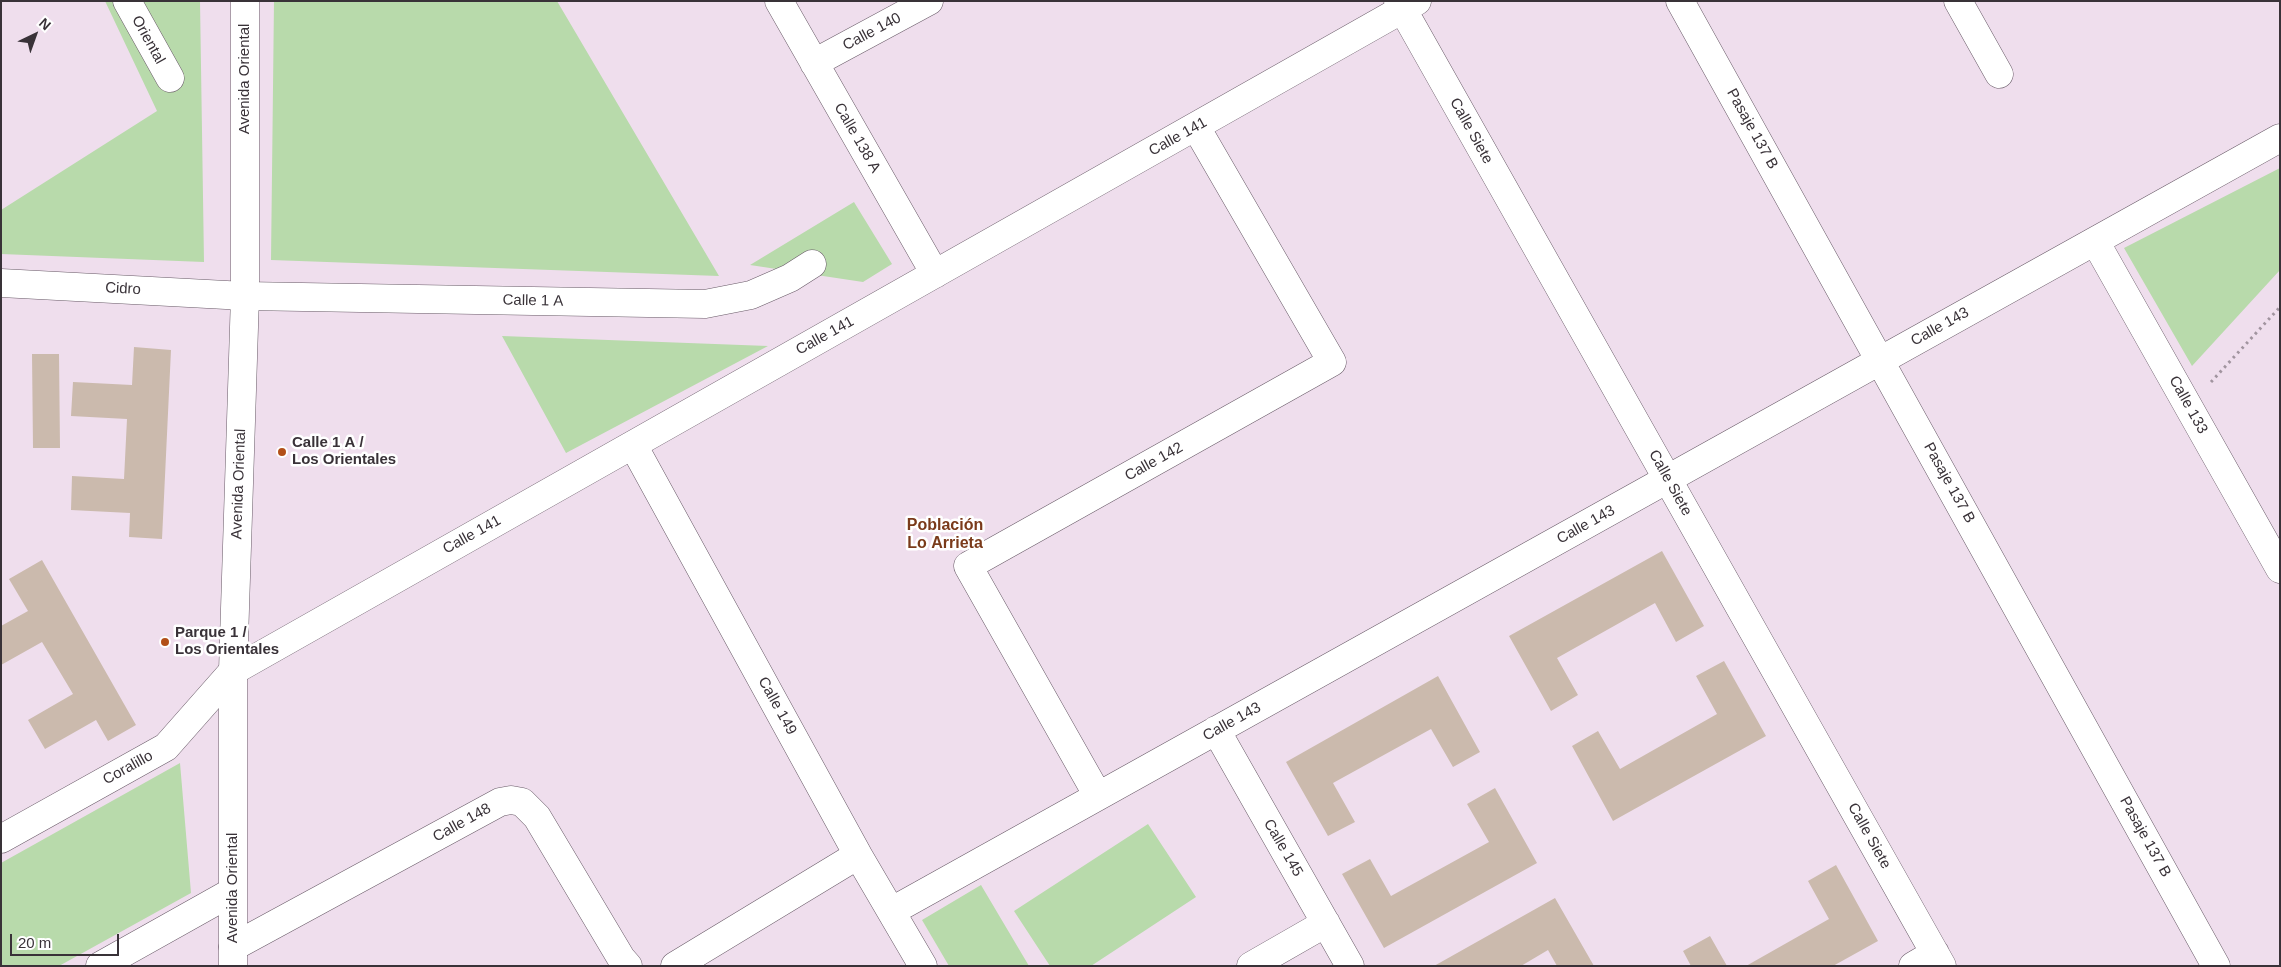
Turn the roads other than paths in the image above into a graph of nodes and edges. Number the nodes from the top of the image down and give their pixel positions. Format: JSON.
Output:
{"nodes":[{"id":1,"x":127,"y":1,"type":"edge"},
{"id":2,"x":245,"y":1,"type":"edge"},
{"id":3,"x":779,"y":1,"type":"edge"},
{"id":4,"x":929,"y":1,"type":"edge"},
{"id":5,"x":1680,"y":1,"type":"edge"},
{"id":6,"x":1406,"y":4,"type":"edge"},
{"id":7,"x":1965,"y":4,"type":"edge"},
{"id":8,"x":814,"y":63,"type":"junction"},
{"id":9,"x":1999,"y":74,"type":"dead end"},
{"id":10,"x":170,"y":78,"type":"dead end"},
{"id":11,"x":1196,"y":127,"type":"junction"},
{"id":12,"x":2280,"y":138,"type":"edge"},
{"id":13,"x":2095,"y":241,"type":"junction"},
{"id":14,"x":812,"y":264,"type":"dead end"},
{"id":15,"x":935,"y":274,"type":"junction"},
{"id":16,"x":1,"y":283,"type":"edge"},
{"id":17,"x":244,"y":296,"type":"junction"},
{"id":18,"x":1881,"y":360,"type":"junction"},
{"id":19,"x":633,"y":445,"type":"junction"},
{"id":20,"x":1668,"y":479,"type":"junction"},
{"id":21,"x":2280,"y":569,"type":"edge"},
{"id":22,"x":233,"y":671,"type":"junction"},
{"id":23,"x":1216,"y":730,"type":"junction"},
{"id":24,"x":1098,"y":796,"type":"junction"},
{"id":25,"x":1,"y":839,"type":"edge"},
{"id":26,"x":858,"y":855,"type":"junction"},
{"id":27,"x":232,"y":892,"type":"junction"},
{"id":28,"x":892,"y":911,"type":"junction"},
{"id":29,"x":1326,"y":923,"type":"junction"},
{"id":30,"x":233,"y":956,"type":"edge"},
{"id":31,"x":1930,"y":962,"type":"edge"},
{"id":32,"x":100,"y":966,"type":"edge"},
{"id":33,"x":628,"y":966,"type":"edge"},
{"id":34,"x":675,"y":966,"type":"edge"},
{"id":35,"x":923,"y":966,"type":"edge"},
{"id":36,"x":1251,"y":966,"type":"edge"},
{"id":37,"x":1350,"y":966,"type":"edge"},
{"id":38,"x":2216,"y":966,"type":"edge"}],
"edges":[{"from":1,"to":10,"type":"street","name":"Oriental"},
{"from":2,"to":17,"type":"street","name":"Avenida Oriental"},
{"from":3,"to":8,"type":"street","name":"Calle 138 A"},
{"from":4,"to":8,"type":"street","name":"Calle 140"},
{"from":5,"to":18,"type":"street","name":"Pasaje 137 B"},
{"from":6,"to":11,"type":"street","name":"Calle 141"},
{"from":6,"to":20,"type":"street","name":"Calle Siete"},
{"from":7,"to":9,"type":"street"},
{"from":8,"to":15,"type":"street","name":"Calle 138 A"},
{"from":11,"to":15,"type":"street","name":"Calle 141"},
{"from":11,"to":24,"type":"street","name":"Calle 142"},
{"from":12,"to":13,"type":"street","name":"Calle 143"},
{"from":13,"to":18,"type":"street","name":"Calle 143"},
{"from":13,"to":21,"type":"street","name":"Calle 133"},
{"from":14,"to":17,"type":"street","name":"Calle 1 A"},
{"from":15,"to":19,"type":"street","name":"Calle 141"},
{"from":16,"to":17,"type":"street","name":"Cidro"},
{"from":17,"to":22,"type":"street","name":"Avenida Oriental"},
{"from":18,"to":20,"type":"street","name":"Calle 143"},
{"from":18,"to":38,"type":"street","name":"Pasaje 137 B"},
{"from":19,"to":22,"type":"street","name":"Calle 141"},
{"from":19,"to":26,"type":"street","name":"Calle 149"},
{"from":20,"to":23,"type":"street","name":"Calle 143"},
{"from":20,"to":31,"type":"street","name":"Calle Siete"},
{"from":22,"to":25,"type":"street","name":"Coralillo"},
{"from":22,"to":27,"type":"street","name":"Avenida Oriental"},
{"from":23,"to":24,"type":"street","name":"Calle 143"},
{"from":23,"to":29,"type":"street","name":"Calle 145"},
{"from":24,"to":28,"type":"street","name":"Calle 143"},
{"from":26,"to":28,"type":"street","name":"Calle 149"},
{"from":26,"to":34,"type":"street"},
{"from":27,"to":30,"type":"street","name":"Avenida Oriental"},
{"from":27,"to":32,"type":"street"},
{"from":28,"to":35,"type":"street","name":"Calle 149"},
{"from":29,"to":36,"type":"street"},
{"from":29,"to":37,"type":"street","name":"Calle 145"},
{"from":30,"to":33,"type":"street","name":"Calle 148"}]}
